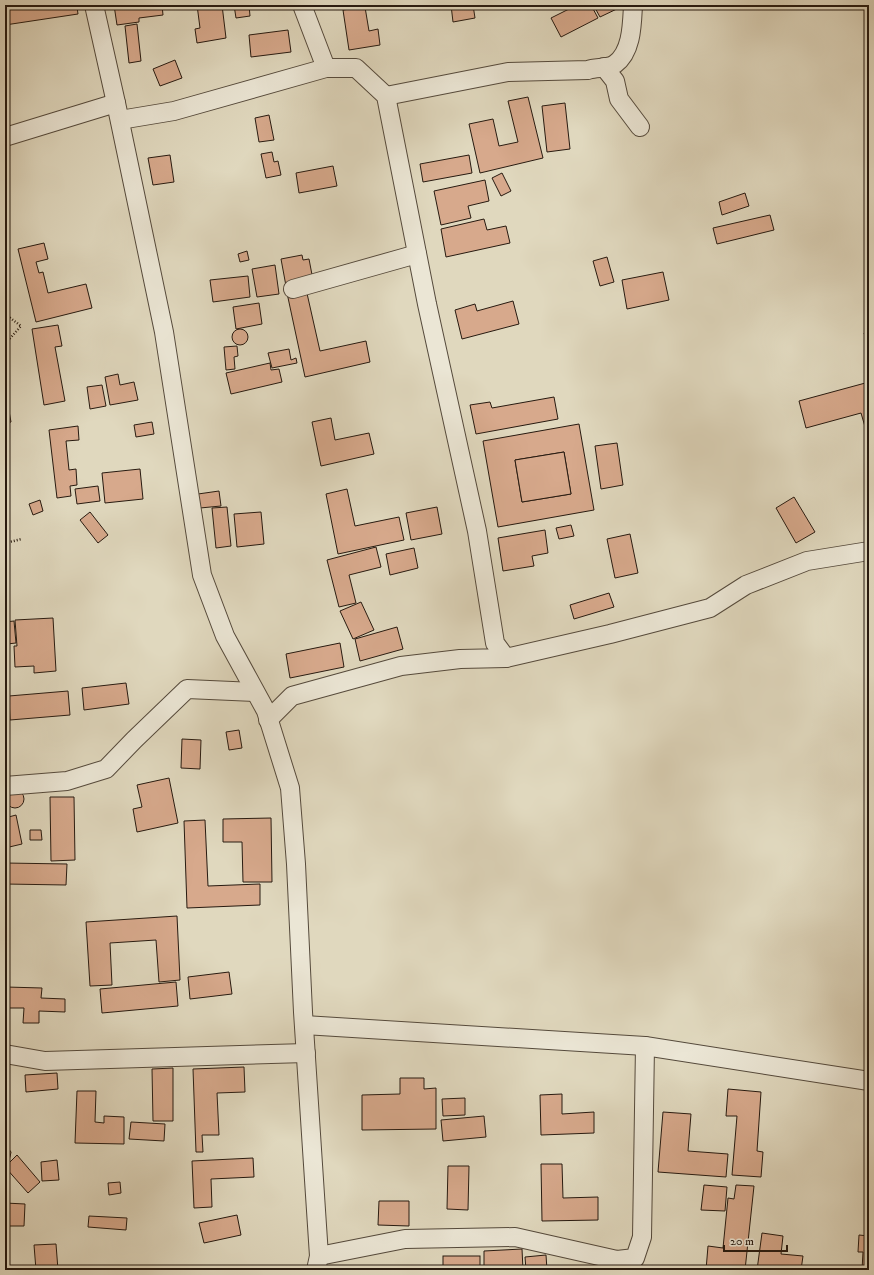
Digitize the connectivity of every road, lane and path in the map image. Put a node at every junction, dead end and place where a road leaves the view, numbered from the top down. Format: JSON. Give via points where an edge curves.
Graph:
{"nodes":[{"id":1,"x":94,"y":5,"type":"edge"},
{"id":2,"x":302,"y":5,"type":"edge"},
{"id":3,"x":633,"y":5,"type":"edge"},
{"id":4,"x":604,"y":67,"type":"junction"},
{"id":5,"x":326,"y":68,"type":"junction"},
{"id":6,"x":386,"y":96,"type":"junction"},
{"id":7,"x":118,"y":112,"type":"junction"},
{"id":8,"x":640,"y":127,"type":"dead end"},
{"id":9,"x":5,"y":137,"type":"edge"},
{"id":10,"x":417,"y":254,"type":"junction"},
{"id":11,"x":293,"y":289,"type":"dead end"},
{"id":12,"x":5,"y":314,"type":"edge"},
{"id":13,"x":5,"y":344,"type":"edge"},
{"id":14,"x":22,"y":539,"type":"dead end"},
{"id":15,"x":5,"y":543,"type":"edge"},
{"id":16,"x":869,"y":551,"type":"edge"},
{"id":17,"x":506,"y":658,"type":"junction"},
{"id":18,"x":256,"y":692,"type":"junction"},
{"id":19,"x":268,"y":720,"type":"junction"},
{"id":20,"x":5,"y":786,"type":"edge"},
{"id":21,"x":304,"y":1025,"type":"junction"},
{"id":22,"x":645,"y":1046,"type":"junction"},
{"id":23,"x":306,"y":1053,"type":"junction"},
{"id":24,"x":5,"y":1054,"type":"edge"},
{"id":25,"x":869,"y":1081,"type":"edge"},
{"id":26,"x":317,"y":1263,"type":"edge"}],
"edges":[{"from":1,"to":7,"type":"street"},
{"from":2,"to":5,"type":"street"},
{"from":3,"to":4,"type":"street","via":[[625,53],[614,65]]},
{"from":4,"to":6,"type":"street","via":[[588,70],[508,72]]},
{"from":4,"to":8,"type":"street","via":[[615,81],[619,99]]},
{"from":5,"to":6,"type":"street","via":[[356,68]]},
{"from":5,"to":7,"type":"street","via":[[174,111]]},
{"from":6,"to":10,"type":"street"},
{"from":7,"to":9,"type":"street"},
{"from":7,"to":18,"type":"street","via":[[164,332],[202,575],[225,636]]},
{"from":10,"to":11,"type":"street"},
{"from":10,"to":17,"type":"street","via":[[477,532],[495,643]]},
{"from":12,"to":13,"type":"path","via":[[21,326]]},
{"from":14,"to":15,"type":"path"},
{"from":16,"to":17,"type":"street","via":[[807,561],[746,585],[710,608]]},
{"from":17,"to":19,"type":"street","via":[[460,659],[401,666],[292,696]]},
{"from":18,"to":19,"type":"street"},
{"from":18,"to":20,"type":"street","via":[[187,689],[106,769],[67,780]]},
{"from":19,"to":21,"type":"street","via":[[290,788]]},
{"from":21,"to":22,"type":"street"},
{"from":21,"to":23,"type":"street"},
{"from":22,"to":25,"type":"street"},
{"from":22,"to":26,"type":"street","via":[[642,1237],[635,1258],[617,1260],[515,1237],[405,1240]]},
{"from":23,"to":24,"type":"street","via":[[45,1061]]},
{"from":23,"to":26,"type":"street"}]}
